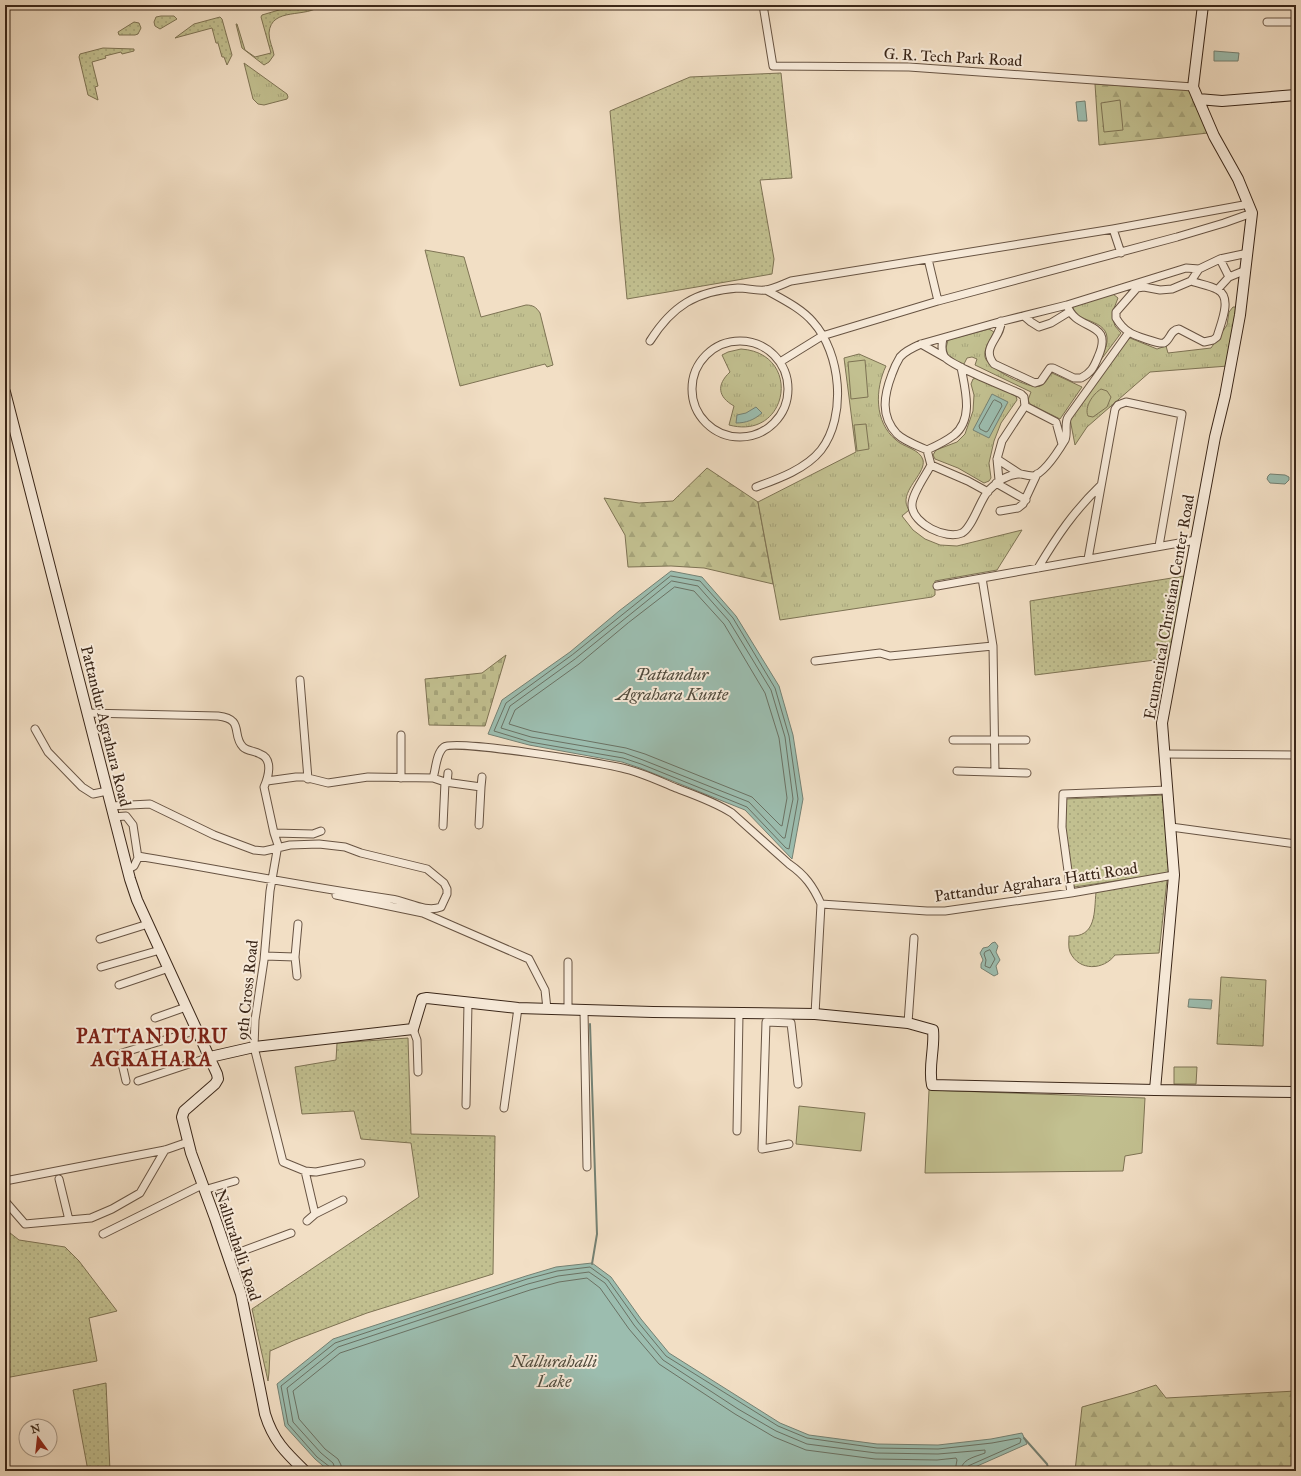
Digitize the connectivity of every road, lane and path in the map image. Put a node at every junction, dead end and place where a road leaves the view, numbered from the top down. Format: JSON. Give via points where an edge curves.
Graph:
{"nodes":[{"id":1,"x":763,"y":5,"type":"edge"},
{"id":2,"x":1203,"y":5,"type":"edge"},
{"id":3,"x":1267,"y":22,"type":"dead end"},
{"id":4,"x":1296,"y":22,"type":"edge"},
{"id":5,"x":1194,"y":87,"type":"junction"},
{"id":6,"x":1296,"y":95,"type":"edge"},
{"id":7,"x":1198,"y":99,"type":"junction"},
{"id":8,"x":1251,"y":208,"type":"junction"},
{"id":9,"x":1113,"y":229,"type":"junction"},
{"id":10,"x":1121,"y":253,"type":"junction"},
{"id":11,"x":1248,"y":253,"type":"junction"},
{"id":12,"x":928,"y":259,"type":"junction"},
{"id":13,"x":1220,"y":259,"type":"junction"},
{"id":14,"x":1199,"y":268,"type":"junction"},
{"id":15,"x":1246,"y":270,"type":"junction"},
{"id":16,"x":1229,"y":277,"type":"junction"},
{"id":17,"x":1191,"y":281,"type":"junction"},
{"id":18,"x":1218,"y":289,"type":"junction"},
{"id":19,"x":766,"y":290,"type":"junction"},
{"id":20,"x":938,"y":301,"type":"junction"},
{"id":21,"x":1067,"y":305,"type":"junction"},
{"id":22,"x":1070,"y":312,"type":"junction"},
{"id":23,"x":1024,"y":316,"type":"junction"},
{"id":24,"x":1001,"y":322,"type":"junction"},
{"id":25,"x":1129,"y":332,"type":"junction"},
{"id":26,"x":822,"y":336,"type":"junction"},
{"id":27,"x":943,"y":338,"type":"junction"},
{"id":28,"x":650,"y":341,"type":"dead end"},
{"id":29,"x":921,"y":344,"type":"junction"},
{"id":30,"x":944,"y":357,"type":"junction"},
{"id":31,"x":780,"y":362,"type":"junction"},
{"id":32,"x":961,"y":368,"type":"junction"},
{"id":33,"x":1081,"y":378,"type":"junction"},
{"id":34,"x":1091,"y":385,"type":"junction"},
{"id":35,"x":5,"y":392,"type":"edge"},
{"id":36,"x":1025,"y":406,"type":"junction"},
{"id":37,"x":1062,"y":444,"type":"junction"},
{"id":38,"x":927,"y":450,"type":"junction"},
{"id":39,"x":998,"y":459,"type":"junction"},
{"id":40,"x":931,"y":465,"type":"junction"},
{"id":41,"x":1020,"y":474,"type":"junction"},
{"id":42,"x":1037,"y":474,"type":"junction"},
{"id":43,"x":998,"y":482,"type":"junction"},
{"id":44,"x":1101,"y":485,"type":"junction"},
{"id":45,"x":756,"y":487,"type":"dead end"},
{"id":46,"x":988,"y":492,"type":"junction"},
{"id":47,"x":1026,"y":500,"type":"junction"},
{"id":48,"x":1000,"y":511,"type":"dead end"},
{"id":49,"x":1196,"y":540,"type":"junction"},
{"id":50,"x":1160,"y":546,"type":"junction"},
{"id":51,"x":1088,"y":559,"type":"junction"},
{"id":52,"x":1038,"y":568,"type":"junction"},
{"id":53,"x":982,"y":578,"type":"junction"},
{"id":54,"x":937,"y":586,"type":"dead end"},
{"id":55,"x":993,"y":646,"type":"junction"},
{"id":56,"x":815,"y":661,"type":"dead end"},
{"id":57,"x":300,"y":680,"type":"dead end"},
{"id":58,"x":87,"y":713,"type":"junction"},
{"id":59,"x":35,"y":729,"type":"dead end"},
{"id":60,"x":401,"y":735,"type":"dead end"},
{"id":61,"x":953,"y":740,"type":"dead end"},
{"id":62,"x":995,"y":740,"type":"junction"},
{"id":63,"x":1026,"y":740,"type":"dead end"},
{"id":64,"x":1164,"y":754,"type":"junction"},
{"id":65,"x":1296,"y":756,"type":"edge"},
{"id":66,"x":957,"y":771,"type":"dead end"},
{"id":67,"x":995,"y":772,"type":"junction"},
{"id":68,"x":448,"y":773,"type":"dead end"},
{"id":69,"x":1027,"y":773,"type":"dead end"},
{"id":70,"x":482,"y":777,"type":"dead end"},
{"id":71,"x":308,"y":778,"type":"junction"},
{"id":72,"x":401,"y":778,"type":"junction"},
{"id":73,"x":433,"y":778,"type":"junction"},
{"id":74,"x":267,"y":781,"type":"junction"},
{"id":75,"x":446,"y":783,"type":"junction"},
{"id":76,"x":481,"y":787,"type":"junction"},
{"id":77,"x":1168,"y":790,"type":"junction"},
{"id":78,"x":107,"y":791,"type":"junction"},
{"id":79,"x":111,"y":806,"type":"junction"},
{"id":80,"x":113,"y":817,"type":"junction"},
{"id":81,"x":479,"y":825,"type":"dead end"},
{"id":82,"x":444,"y":826,"type":"dead end"},
{"id":83,"x":1171,"y":827,"type":"junction"},
{"id":84,"x":321,"y":832,"type":"dead end"},
{"id":85,"x":274,"y":834,"type":"junction"},
{"id":86,"x":1296,"y":844,"type":"edge"},
{"id":87,"x":277,"y":849,"type":"junction"},
{"id":88,"x":138,"y":856,"type":"junction"},
{"id":89,"x":127,"y":870,"type":"junction"},
{"id":90,"x":1174,"y":875,"type":"junction"},
{"id":91,"x":272,"y":879,"type":"junction"},
{"id":92,"x":1071,"y":892,"type":"junction"},
{"id":93,"x":336,"y":895,"type":"dead end"},
{"id":94,"x":821,"y":904,"type":"junction"},
{"id":95,"x":148,"y":924,"type":"junction"},
{"id":96,"x":298,"y":924,"type":"dead end"},
{"id":97,"x":914,"y":938,"type":"dead end"},
{"id":98,"x":100,"y":939,"type":"dead end"},
{"id":99,"x":160,"y":950,"type":"junction"},
{"id":100,"x":265,"y":956,"type":"junction"},
{"id":101,"x":295,"y":957,"type":"junction"},
{"id":102,"x":568,"y":962,"type":"dead end"},
{"id":103,"x":101,"y":967,"type":"dead end"},
{"id":104,"x":169,"y":968,"type":"junction"},
{"id":105,"x":297,"y":976,"type":"dead end"},
{"id":106,"x":119,"y":985,"type":"dead end"},
{"id":107,"x":468,"y":1003,"type":"junction"},
{"id":108,"x":186,"y":1007,"type":"junction"},
{"id":109,"x":518,"y":1008,"type":"junction"},
{"id":110,"x":547,"y":1009,"type":"junction"},
{"id":111,"x":568,"y":1010,"type":"junction"},
{"id":112,"x":584,"y":1011,"type":"junction"},
{"id":113,"x":739,"y":1014,"type":"junction"},
{"id":114,"x":815,"y":1014,"type":"junction"},
{"id":115,"x":155,"y":1018,"type":"dead end"},
{"id":116,"x":779,"y":1018,"type":"junction"},
{"id":117,"x":908,"y":1023,"type":"junction"},
{"id":118,"x":413,"y":1029,"type":"junction"},
{"id":119,"x":197,"y":1030,"type":"junction"},
{"id":120,"x":254,"y":1047,"type":"junction"},
{"id":121,"x":210,"y":1057,"type":"junction"},
{"id":122,"x":418,"y":1072,"type":"dead end"},
{"id":123,"x":126,"y":1081,"type":"dead end"},
{"id":124,"x":138,"y":1081,"type":"dead end"},
{"id":125,"x":798,"y":1084,"type":"dead end"},
{"id":126,"x":1155,"y":1090,"type":"junction"},
{"id":127,"x":1296,"y":1092,"type":"edge"},
{"id":128,"x":466,"y":1106,"type":"dead end"},
{"id":129,"x":504,"y":1108,"type":"dead end"},
{"id":130,"x":738,"y":1131,"type":"dead end"},
{"id":131,"x":188,"y":1142,"type":"junction"},
{"id":132,"x":789,"y":1144,"type":"dead end"},
{"id":133,"x":165,"y":1150,"type":"junction"},
{"id":134,"x":361,"y":1162,"type":"dead end"},
{"id":135,"x":588,"y":1167,"type":"dead end"},
{"id":136,"x":305,"y":1171,"type":"junction"},
{"id":137,"x":59,"y":1179,"type":"dead end"},
{"id":138,"x":5,"y":1181,"type":"edge"},
{"id":139,"x":235,"y":1181,"type":"dead end"},
{"id":140,"x":203,"y":1188,"type":"junction"},
{"id":141,"x":343,"y":1200,"type":"dead end"},
{"id":142,"x":5,"y":1201,"type":"edge"},
{"id":143,"x":315,"y":1214,"type":"junction"},
{"id":144,"x":69,"y":1220,"type":"junction"},
{"id":145,"x":307,"y":1221,"type":"dead end"},
{"id":146,"x":291,"y":1233,"type":"dead end"},
{"id":147,"x":104,"y":1234,"type":"dead end"},
{"id":148,"x":229,"y":1256,"type":"junction"},
{"id":149,"x":305,"y":1471,"type":"edge"}],
"edges":[{"from":1,"to":5,"type":"street","name":"G. R. Tech Park Road","via":[[773,66],[909,67]]},
{"from":2,"to":5,"type":"street"},
{"from":3,"to":4,"type":"street"},
{"from":5,"to":7,"type":"street"},
{"from":6,"to":7,"type":"street","via":[[1222,101]]},
{"from":7,"to":8,"type":"street"},
{"from":8,"to":9,"type":"street"},
{"from":8,"to":10,"type":"street","via":[[1191,233]]},
{"from":8,"to":11,"type":"street","name":"Ecumenical Christian Center Road"},
{"from":9,"to":10,"type":"street"},
{"from":9,"to":12,"type":"street"},
{"from":10,"to":20,"type":"street"},
{"from":11,"to":13,"type":"street"},
{"from":11,"to":15,"type":"street","name":"Ecumenical Christian Center Road"},
{"from":12,"to":19,"type":"street","via":[[791,281]]},
{"from":12,"to":20,"type":"street"},
{"from":13,"to":14,"type":"street"},
{"from":13,"to":16,"type":"street"},
{"from":14,"to":17,"type":"street"},
{"from":14,"to":21,"type":"street","via":[[1186,268]]},
{"from":15,"to":16,"type":"street"},
{"from":15,"to":49,"type":"street","name":"Ecumenical Christian Center Road","via":[[1240,315]]},
{"from":16,"to":18,"type":"street"},
{"from":17,"to":18,"type":"street"},
{"from":17,"to":25,"type":"street","via":[[1167,289],[1140,287],[1134,290],[1116,312],[1119,322]]},
{"from":18,"to":25,"type":"street","via":[[1222,292],[1226,307],[1217,337],[1213,340],[1204,342],[1176,329],[1166,342],[1160,344]]},
{"from":19,"to":26,"type":"street","via":[[802,312],[814,322]]},
{"from":19,"to":28,"type":"street","via":[[739,288],[699,296],[681,306],[666,319]]},
{"from":20,"to":26,"type":"street"},
{"from":21,"to":22,"type":"street"},
{"from":21,"to":23,"type":"street"},
{"from":22,"to":23,"type":"street","via":[[1051,323],[1039,326]]},
{"from":22,"to":33,"type":"street","via":[[1099,331],[1103,340],[1092,370]]},
{"from":23,"to":24,"type":"street"},
{"from":24,"to":27,"type":"street"},
{"from":24,"to":33,"type":"street","via":[[990,346],[989,353],[994,364],[1035,383],[1041,382],[1050,368],[1074,378]]},
{"from":25,"to":34,"type":"street"},
{"from":26,"to":31,"type":"street"},
{"from":26,"to":45,"type":"street","via":[[830,349],[837,382],[838,400],[831,431],[821,450],[805,465]]},
{"from":27,"to":29,"type":"street"},
{"from":27,"to":30,"type":"street"},
{"from":29,"to":30,"type":"street"},
{"from":29,"to":38,"type":"street","via":[[901,357],[884,399],[890,425],[898,435]]},
{"from":30,"to":32,"type":"street"},
{"from":31,"to":31,"type":"street","via":[[787,375],[786,405],[779,418],[768,428],[755,435],[740,438],[726,436],[712,429],[701,419],[694,406],[691,390],[693,375],[700,361],[711,350],[725,343],[740,340],[756,343],[770,350]]},
{"from":32,"to":36,"type":"street","via":[[1021,394],[1026,400]]},
{"from":32,"to":38,"type":"street","via":[[967,399],[965,420],[955,434]]},
{"from":33,"to":34,"type":"street"},
{"from":34,"to":37,"type":"street","via":[[1068,417],[1066,438]]},
{"from":35,"to":58,"type":"street","name":"Pattandur Agrahara Road"},
{"from":36,"to":37,"type":"street","via":[[1056,422]]},
{"from":36,"to":39,"type":"street","via":[[1002,441]]},
{"from":37,"to":42,"type":"street","via":[[1053,459]]},
{"from":38,"to":40,"type":"street"},
{"from":39,"to":41,"type":"street"},
{"from":39,"to":43,"type":"street"},
{"from":40,"to":46,"type":"street"},
{"from":40,"to":46,"type":"street","via":[[911,505],[917,517],[938,532],[953,535],[963,532]]},
{"from":41,"to":42,"type":"street"},
{"from":41,"to":43,"type":"street"},
{"from":42,"to":47,"type":"street"},
{"from":43,"to":46,"type":"street"},
{"from":43,"to":47,"type":"street"},
{"from":44,"to":50,"type":"street","via":[[1115,409],[1118,405],[1126,402],[1182,414]]},
{"from":44,"to":51,"type":"street"},
{"from":44,"to":52,"type":"street","via":[[1061,529]]},
{"from":47,"to":48,"type":"street","via":[[1018,508]]},
{"from":49,"to":50,"type":"street"},
{"from":49,"to":64,"type":"street","name":"Ecumenical Christian Center Road","via":[[1162,723]]},
{"from":50,"to":51,"type":"street"},
{"from":51,"to":52,"type":"street"},
{"from":52,"to":53,"type":"street"},
{"from":53,"to":54,"type":"street"},
{"from":53,"to":55,"type":"street"},
{"from":55,"to":56,"type":"street","via":[[890,656],[880,652]]},
{"from":55,"to":62,"type":"street"},
{"from":57,"to":71,"type":"street"},
{"from":58,"to":74,"type":"street","via":[[228,718],[234,724],[240,744],[267,759]]},
{"from":58,"to":78,"type":"street","name":"Pattandur Agrahara Road"},
{"from":59,"to":78,"type":"street","via":[[48,752],[82,787],[93,794]]},
{"from":60,"to":72,"type":"street"},
{"from":61,"to":62,"type":"street"},
{"from":62,"to":63,"type":"street"},
{"from":62,"to":67,"type":"street"},
{"from":64,"to":65,"type":"street"},
{"from":64,"to":77,"type":"street","name":"Ecumenical Christian Center Road"},
{"from":66,"to":67,"type":"street"},
{"from":67,"to":69,"type":"street"},
{"from":68,"to":75,"type":"street"},
{"from":70,"to":76,"type":"street"},
{"from":71,"to":72,"type":"street","via":[[334,784],[360,778]]},
{"from":71,"to":74,"type":"street"},
{"from":72,"to":73,"type":"street"},
{"from":73,"to":75,"type":"street"},
{"from":73,"to":94,"type":"street","via":[[440,752],[447,746],[456,745],[505,749],[622,768],[645,775],[732,813],[805,877]]},
{"from":74,"to":85,"type":"street","name":"9th Cross Road","via":[[264,791]]},
{"from":75,"to":76,"type":"street"},
{"from":75,"to":82,"type":"street"},
{"from":76,"to":81,"type":"street"},
{"from":77,"to":83,"type":"street","name":"Ecumenical Christian Center Road"},
{"from":77,"to":92,"type":"street","via":[[1063,794],[1062,827]]},
{"from":78,"to":79,"type":"street","name":"Pattandur Agrahara Road"},
{"from":79,"to":80,"type":"street","name":"Pattandur Agrahara Road"},
{"from":79,"to":87,"type":"street","via":[[150,804],[214,835],[254,850]]},
{"from":80,"to":88,"type":"street","via":[[126,816],[133,825]]},
{"from":80,"to":89,"type":"street","name":"Pattandur Agrahara Road"},
{"from":83,"to":86,"type":"street"},
{"from":83,"to":90,"type":"street","name":"Ecumenical Christian Center Road"},
{"from":84,"to":85,"type":"street"},
{"from":85,"to":87,"type":"street","name":"9th Cross Road"},
{"from":87,"to":91,"type":"street","name":"9th Cross Road"},
{"from":87,"to":91,"type":"street","via":[[290,845],[319,844],[345,847],[427,869],[444,883],[447,894],[441,907],[430,909],[399,900]]},
{"from":88,"to":89,"type":"street","via":[[134,866]]},
{"from":88,"to":91,"type":"street"},
{"from":89,"to":95,"type":"street","name":"Pattandur Agrahara Road"},
{"from":90,"to":92,"type":"street","name":"Pattandur Agrahara Hatti Road"},
{"from":90,"to":126,"type":"street","name":"Ecumenical Christian Center Road"},
{"from":91,"to":100,"type":"street","name":"9th Cross Road"},
{"from":92,"to":94,"type":"street","name":"Pattandur Agrahara Hatti Road","via":[[945,911]]},
{"from":93,"to":110,"type":"street","via":[[424,913],[529,959],[545,990]]},
{"from":94,"to":114,"type":"street"},
{"from":95,"to":98,"type":"street"},
{"from":95,"to":99,"type":"street","name":"Pattandur Agrahara Road"},
{"from":96,"to":101,"type":"street"},
{"from":97,"to":117,"type":"street"},
{"from":99,"to":103,"type":"street"},
{"from":99,"to":104,"type":"street","name":"Pattandur Agrahara Road"},
{"from":100,"to":101,"type":"street"},
{"from":100,"to":120,"type":"street","name":"9th Cross Road","via":[[255,1020]]},
{"from":101,"to":105,"type":"street"},
{"from":102,"to":111,"type":"street"},
{"from":104,"to":106,"type":"street"},
{"from":104,"to":108,"type":"street","name":"Pattandur Agrahara Road"},
{"from":107,"to":109,"type":"street"},
{"from":107,"to":118,"type":"street","via":[[422,999]]},
{"from":107,"to":128,"type":"street"},
{"from":108,"to":115,"type":"street"},
{"from":108,"to":119,"type":"street","name":"Pattandur Agrahara Road"},
{"from":109,"to":110,"type":"street"},
{"from":109,"to":129,"type":"street"},
{"from":110,"to":111,"type":"street"},
{"from":111,"to":112,"type":"street"},
{"from":112,"to":113,"type":"street"},
{"from":112,"to":135,"type":"street"},
{"from":113,"to":116,"type":"street"},
{"from":113,"to":130,"type":"street"},
{"from":114,"to":116,"type":"street"},
{"from":114,"to":117,"type":"street"},
{"from":116,"to":125,"type":"street","via":[[792,1023]]},
{"from":116,"to":132,"type":"street","via":[[766,1022],[762,1149]]},
{"from":117,"to":126,"type":"street","via":[[933,1030],[930,1078],[932,1085]]},
{"from":118,"to":120,"type":"street"},
{"from":118,"to":122,"type":"street","via":[[417,1040]]},
{"from":119,"to":121,"type":"street","name":"Pattandur Agrahara Road"},
{"from":119,"to":123,"type":"street","via":[[122,1053],[120,1055]]},
{"from":120,"to":121,"type":"street"},
{"from":120,"to":136,"type":"street","name":"9th Cross Road","via":[[283,1162]]},
{"from":121,"to":124,"type":"street"},
{"from":121,"to":131,"type":"street","name":"Nallurahalli Road","via":[[218,1079],[184,1111],[182,1117]]},
{"from":126,"to":127,"type":"street"},
{"from":131,"to":133,"type":"street"},
{"from":131,"to":140,"type":"street","name":"Nallurahalli Road"},
{"from":133,"to":138,"type":"street"},
{"from":133,"to":144,"type":"street","via":[[140,1193],[91,1218]]},
{"from":134,"to":136,"type":"street","name":"9th Cross Road","via":[[316,1172]]},
{"from":136,"to":143,"type":"street"},
{"from":137,"to":144,"type":"street"},
{"from":139,"to":140,"type":"street"},
{"from":140,"to":147,"type":"street"},
{"from":140,"to":148,"type":"street","name":"Nallurahalli Road"},
{"from":141,"to":143,"type":"street"},
{"from":142,"to":144,"type":"street","via":[[25,1224]]},
{"from":143,"to":145,"type":"street"},
{"from":146,"to":148,"type":"street"},
{"from":148,"to":149,"type":"street","name":"Nallurahalli Road","via":[[241,1294],[270,1430],[287,1453]]}]}
